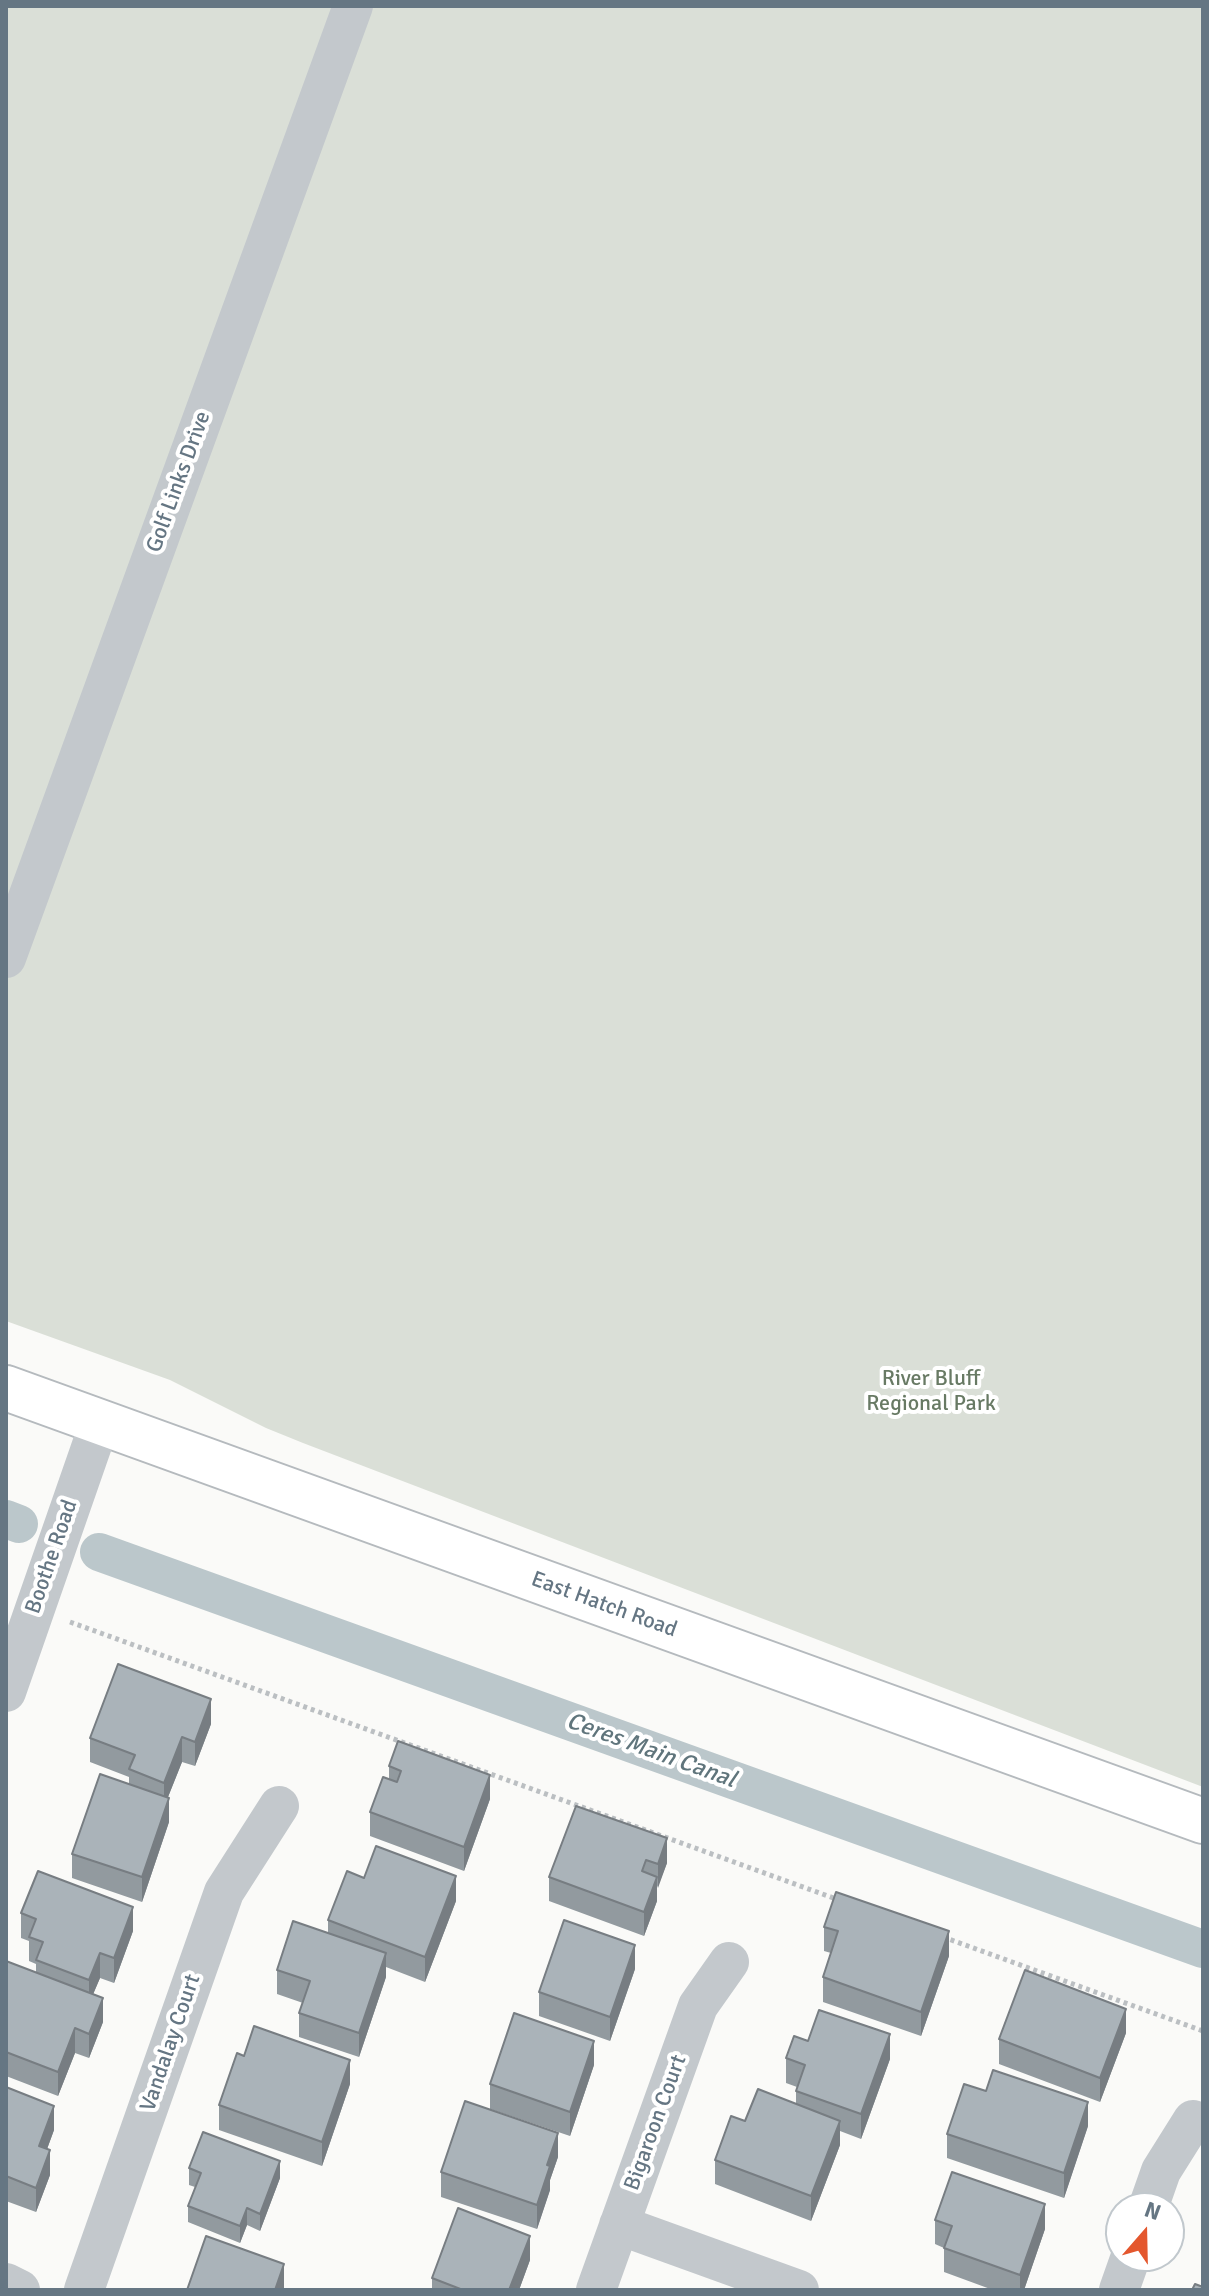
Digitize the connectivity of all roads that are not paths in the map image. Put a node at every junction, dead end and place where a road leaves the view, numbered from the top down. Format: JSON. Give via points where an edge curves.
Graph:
{"nodes":[{"id":1,"x":353,"y":6,"type":"edge"},
{"id":2,"x":6,"y":958,"type":"edge"},
{"id":3,"x":6,"y":1388,"type":"edge"},
{"id":4,"x":100,"y":1422,"type":"junction"},
{"id":5,"x":6,"y":1692,"type":"edge"},
{"id":6,"x":279,"y":1806,"type":"dead end"},
{"id":7,"x":1203,"y":1821,"type":"edge"},
{"id":8,"x":729,"y":1962,"type":"dead end"},
{"id":9,"x":1193,"y":2120,"type":"dead end"},
{"id":10,"x":1154,"y":2192,"type":"edge"},
{"id":11,"x":619,"y":2225,"type":"junction"},
{"id":12,"x":6,"y":2283,"type":"edge"},
{"id":13,"x":20,"y":2290,"type":"edge"},
{"id":14,"x":84,"y":2290,"type":"edge"},
{"id":15,"x":596,"y":2290,"type":"edge"},
{"id":16,"x":799,"y":2290,"type":"edge"}],
"edges":[{"from":1,"to":2,"type":"street","name":"Golf Links Drive"},
{"from":3,"to":4,"type":"main road","name":"East Hatch Road"},
{"from":4,"to":5,"type":"street","name":"Boothe Road"},
{"from":4,"to":7,"type":"main road","name":"East Hatch Road"},
{"from":6,"to":14,"type":"street","name":"Vandalay Court","via":[[224,1892]]},
{"from":8,"to":11,"type":"street","name":"Bigaroon Court","via":[[698,2006]]},
{"from":9,"to":10,"type":"street"},
{"from":11,"to":15,"type":"street","name":"Bigaroon Court"},
{"from":11,"to":16,"type":"street"},
{"from":12,"to":13,"type":"street"}]}
